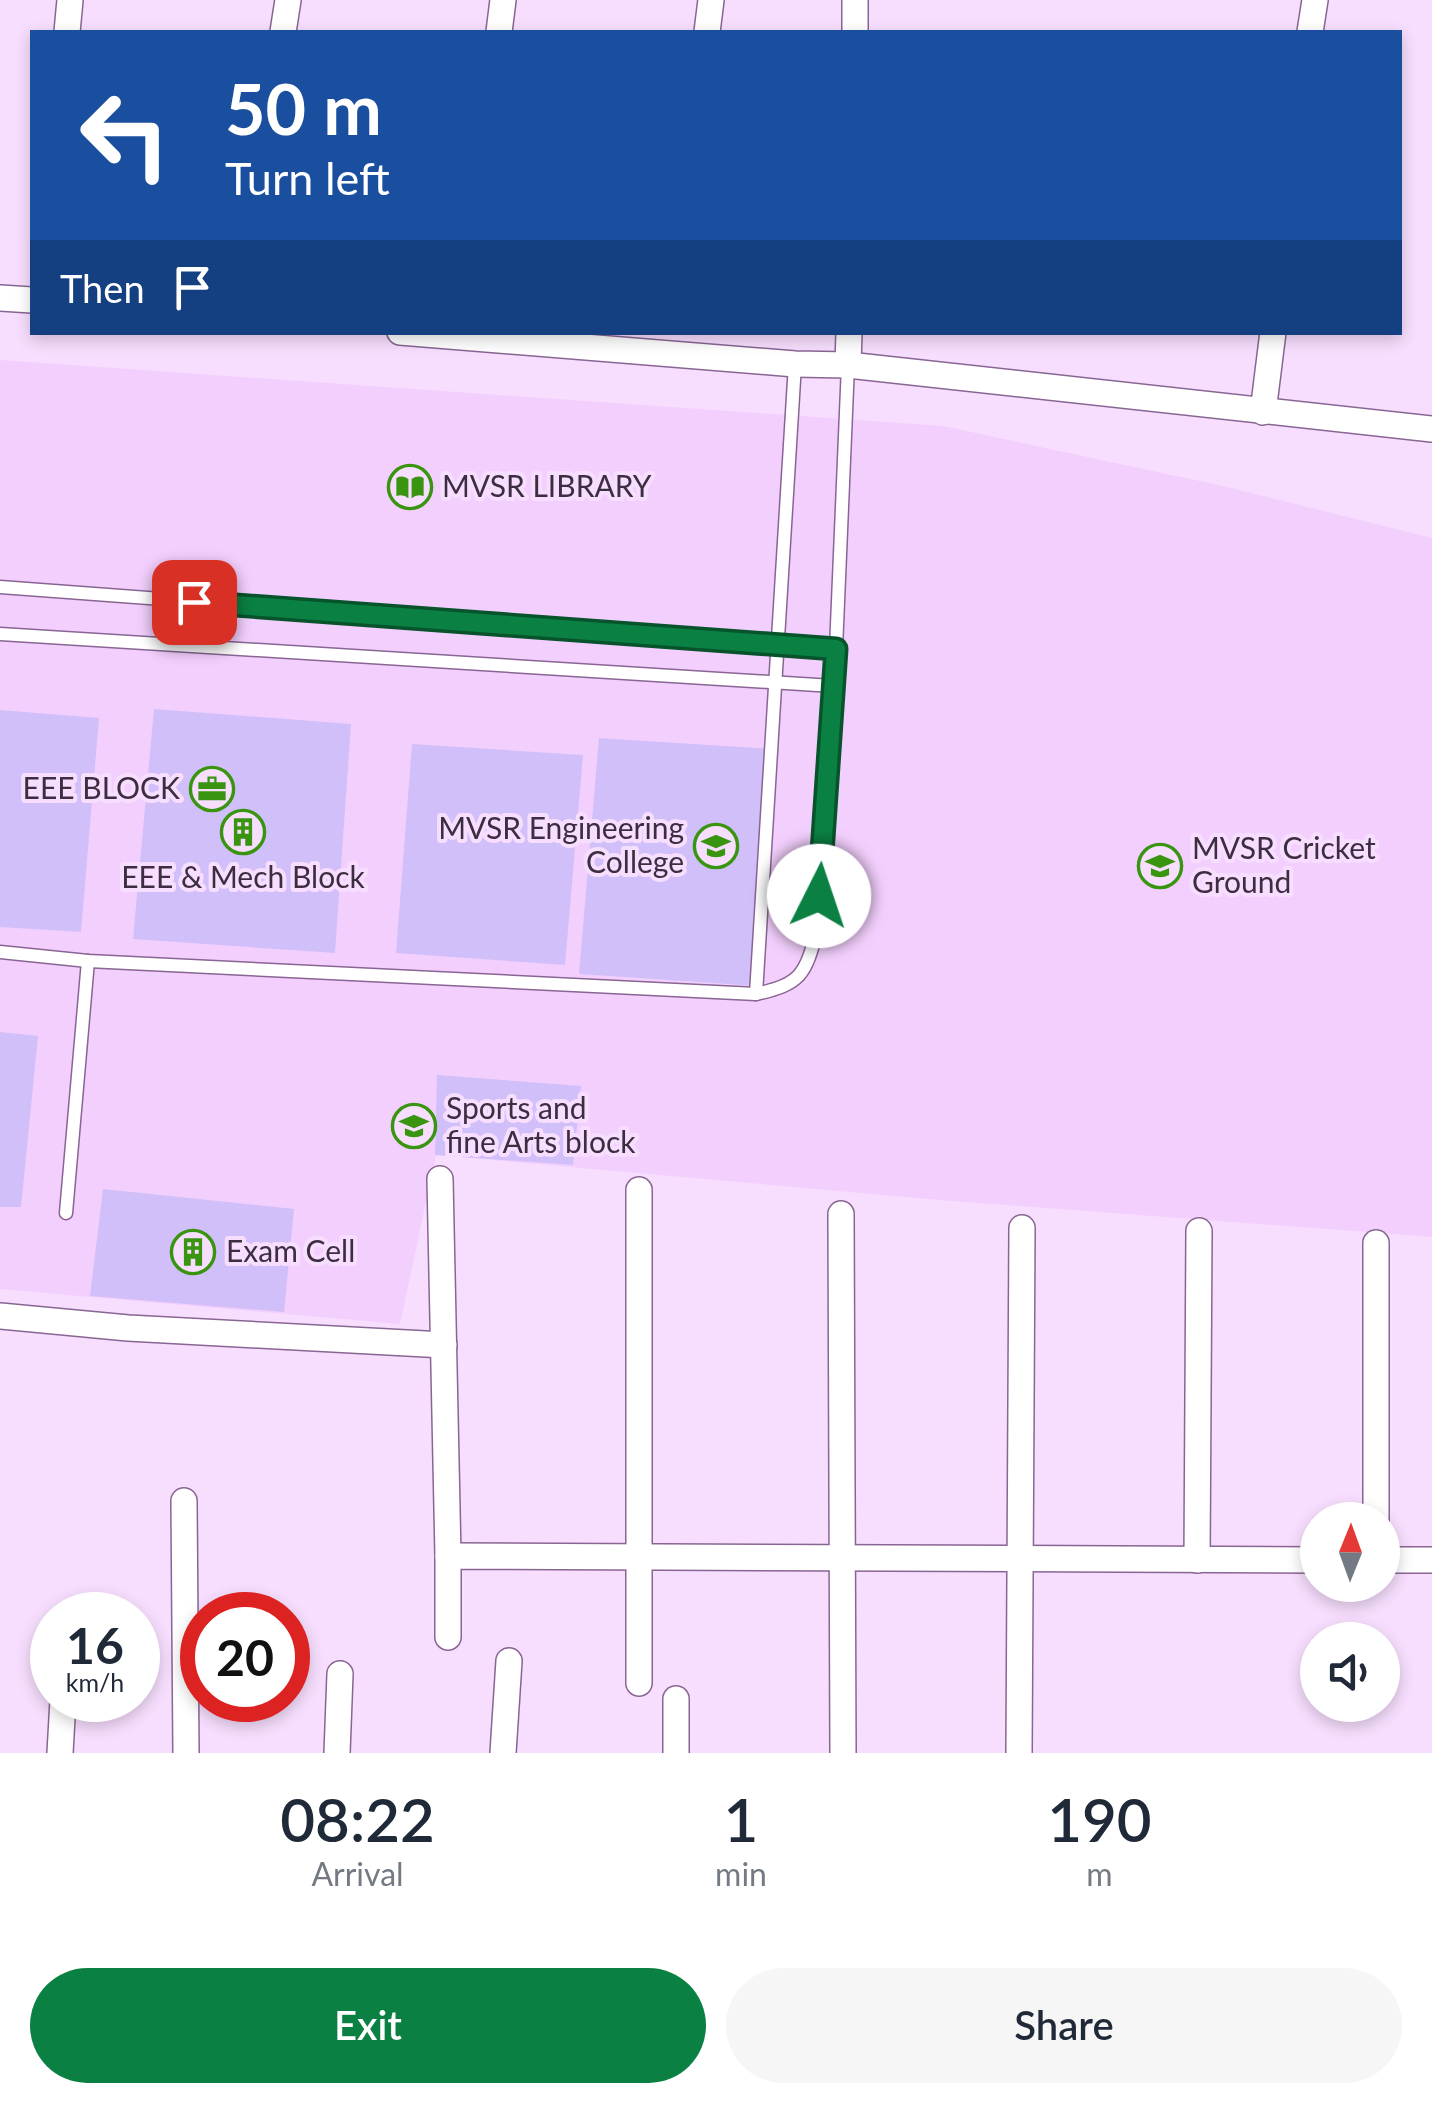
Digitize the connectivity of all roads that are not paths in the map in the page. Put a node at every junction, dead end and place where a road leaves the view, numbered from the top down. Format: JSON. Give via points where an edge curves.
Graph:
{"nodes":[{"id":1,"x":70,"y":0,"type":"edge"},
{"id":2,"x":288,"y":0,"type":"edge"},
{"id":3,"x":503,"y":0,"type":"edge"},
{"id":4,"x":711,"y":0,"type":"edge"},
{"id":5,"x":856,"y":0,"type":"edge"},
{"id":6,"x":1314,"y":0,"type":"edge"},
{"id":7,"x":67,"y":30,"type":"edge"},
{"id":8,"x":283,"y":30,"type":"edge"},
{"id":9,"x":499,"y":30,"type":"edge"},
{"id":10,"x":707,"y":30,"type":"edge"},
{"id":11,"x":855,"y":30,"type":"edge"},
{"id":12,"x":1310,"y":30,"type":"edge"},
{"id":13,"x":0,"y":298,"type":"edge"},
{"id":14,"x":30,"y":300,"type":"edge"},
{"id":15,"x":462,"y":335,"type":"edge"},
{"id":16,"x":849,"y":335,"type":"edge"},
{"id":17,"x":1273,"y":335,"type":"edge"},
{"id":18,"x":672,"y":344,"type":"edge"},
{"id":19,"x":795,"y":364,"type":"junction"},
{"id":20,"x":848,"y":364,"type":"junction"},
{"id":21,"x":1263,"y":412,"type":"junction"},
{"id":22,"x":1432,"y":429,"type":"edge"},
{"id":23,"x":0,"y":587,"type":"edge"},
{"id":24,"x":0,"y":634,"type":"edge"},
{"id":25,"x":775,"y":647,"type":"junction"},
{"id":26,"x":836,"y":649,"type":"junction"},
{"id":27,"x":773,"y":684,"type":"junction"},
{"id":28,"x":833,"y":686,"type":"junction"},
{"id":29,"x":0,"y":952,"type":"edge"},
{"id":30,"x":88,"y":960,"type":"junction"},
{"id":31,"x":756,"y":994,"type":"junction"},
{"id":32,"x":440,"y":1179,"type":"dead end"},
{"id":33,"x":639,"y":1190,"type":"dead end"},
{"id":34,"x":66,"y":1213,"type":"dead end"},
{"id":35,"x":841,"y":1214,"type":"dead end"},
{"id":36,"x":1022,"y":1228,"type":"dead end"},
{"id":37,"x":1200,"y":1230,"type":"dead end"},
{"id":38,"x":1376,"y":1243,"type":"dead end"},
{"id":39,"x":0,"y":1316,"type":"edge"},
{"id":40,"x":444,"y":1345,"type":"junction"},
{"id":41,"x":184,"y":1501,"type":"dead end"},
{"id":42,"x":1376,"y":1502,"type":"edge"},
{"id":43,"x":448,"y":1556,"type":"junction"},
{"id":44,"x":642,"y":1557,"type":"junction"},
{"id":45,"x":839,"y":1558,"type":"junction"},
{"id":46,"x":1022,"y":1560,"type":"junction"},
{"id":47,"x":1196,"y":1560,"type":"junction"},
{"id":48,"x":1300,"y":1560,"type":"edge"},
{"id":49,"x":1400,"y":1560,"type":"edge"},
{"id":50,"x":1432,"y":1560,"type":"edge"},
{"id":51,"x":448,"y":1637,"type":"dead end"},
{"id":52,"x":509,"y":1661,"type":"dead end"},
{"id":53,"x":340,"y":1674,"type":"dead end"},
{"id":54,"x":639,"y":1682,"type":"dead end"},
{"id":55,"x":676,"y":1698,"type":"dead end"},
{"id":56,"x":61,"y":1722,"type":"edge"},
{"id":57,"x":60,"y":1753,"type":"edge"},
{"id":58,"x":186,"y":1753,"type":"edge"},
{"id":59,"x":338,"y":1753,"type":"edge"},
{"id":60,"x":503,"y":1753,"type":"edge"},
{"id":61,"x":676,"y":1753,"type":"edge"},
{"id":62,"x":843,"y":1753,"type":"edge"},
{"id":63,"x":1019,"y":1753,"type":"edge"}],
"edges":[{"from":1,"to":7,"type":"street"},
{"from":2,"to":8,"type":"street"},
{"from":3,"to":9,"type":"street"},
{"from":4,"to":10,"type":"street"},
{"from":5,"to":11,"type":"street"},
{"from":6,"to":12,"type":"street"},
{"from":13,"to":14,"type":"street"},
{"from":15,"to":18,"type":"street"},
{"from":16,"to":20,"type":"street"},
{"from":17,"to":21,"type":"street"},
{"from":18,"to":19,"type":"street"},
{"from":19,"to":20,"type":"street"},
{"from":19,"to":25,"type":"lane"},
{"from":20,"to":21,"type":"street"},
{"from":20,"to":26,"type":"lane"},
{"from":21,"to":22,"type":"street"},
{"from":23,"to":25,"type":"lane"},
{"from":24,"to":27,"type":"lane"},
{"from":25,"to":26,"type":"lane"},
{"from":25,"to":27,"type":"lane"},
{"from":26,"to":28,"type":"lane"},
{"from":27,"to":28,"type":"lane"},
{"from":27,"to":31,"type":"lane"},
{"from":28,"to":31,"type":"lane","via":[[817,931],[807,966],[790,986]]},
{"from":29,"to":30,"type":"lane"},
{"from":30,"to":31,"type":"lane"},
{"from":30,"to":34,"type":"lane"},
{"from":32,"to":40,"type":"street"},
{"from":33,"to":44,"type":"street"},
{"from":35,"to":45,"type":"street"},
{"from":36,"to":46,"type":"street"},
{"from":37,"to":47,"type":"street"},
{"from":38,"to":42,"type":"street"},
{"from":39,"to":40,"type":"street"},
{"from":40,"to":43,"type":"street"},
{"from":41,"to":58,"type":"street"},
{"from":43,"to":44,"type":"street"},
{"from":43,"to":51,"type":"street"},
{"from":44,"to":45,"type":"street"},
{"from":44,"to":54,"type":"street"},
{"from":45,"to":46,"type":"street"},
{"from":45,"to":62,"type":"street"},
{"from":46,"to":47,"type":"street"},
{"from":46,"to":63,"type":"street"},
{"from":47,"to":48,"type":"street"},
{"from":49,"to":50,"type":"street"},
{"from":52,"to":60,"type":"street"},
{"from":53,"to":59,"type":"street"},
{"from":55,"to":61,"type":"street"},
{"from":56,"to":57,"type":"street"}]}
